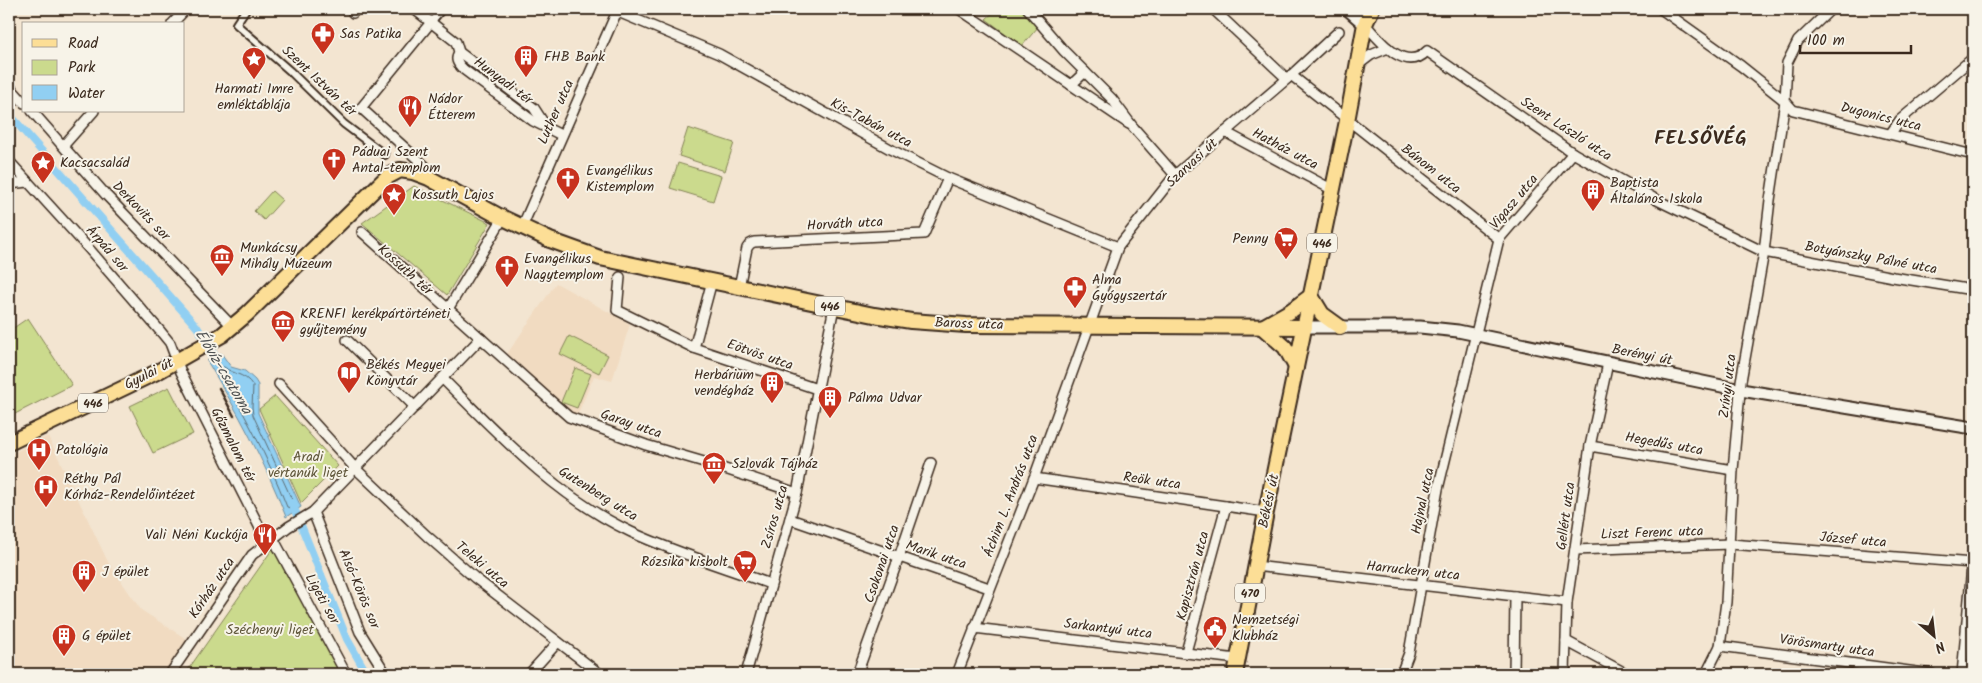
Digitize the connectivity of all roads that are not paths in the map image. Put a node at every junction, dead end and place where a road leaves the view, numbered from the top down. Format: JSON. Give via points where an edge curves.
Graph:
{"nodes":[{"id":1,"x":186,"y":9,"type":"edge"},
{"id":2,"x":246,"y":9,"type":"edge"},
{"id":3,"x":414,"y":9,"type":"edge"},
{"id":4,"x":442,"y":9,"type":"edge"},
{"id":5,"x":959,"y":9,"type":"edge"},
{"id":6,"x":1028,"y":9,"type":"edge"},
{"id":7,"x":1213,"y":9,"type":"edge"},
{"id":8,"x":1348,"y":9,"type":"edge"},
{"id":9,"x":1372,"y":9,"type":"edge"},
{"id":10,"x":1661,"y":9,"type":"edge"},
{"id":11,"x":1831,"y":9,"type":"edge"},
{"id":12,"x":615,"y":10,"type":"edge"},
{"id":13,"x":432,"y":21,"type":"junction"},
{"id":14,"x":174,"y":22,"type":"edge"},
{"id":15,"x":1365,"y":24,"type":"junction"},
{"id":16,"x":1340,"y":31,"type":"dead end"},
{"id":17,"x":1388,"y":48,"type":"junction"},
{"id":18,"x":1973,"y":58,"type":"edge"},
{"id":19,"x":1358,"y":65,"type":"junction"},
{"id":20,"x":1085,"y":72,"type":"junction"},
{"id":21,"x":1289,"y":77,"type":"junction"},
{"id":22,"x":1071,"y":85,"type":"junction"},
{"id":23,"x":9,"y":86,"type":"edge"},
{"id":24,"x":22,"y":101,"type":"edge"},
{"id":25,"x":1785,"y":101,"type":"junction"},
{"id":26,"x":33,"y":112,"type":"edge"},
{"id":27,"x":93,"y":112,"type":"edge"},
{"id":28,"x":1347,"y":121,"type":"junction"},
{"id":29,"x":1133,"y":127,"type":"junction"},
{"id":30,"x":1225,"y":132,"type":"junction"},
{"id":31,"x":1892,"y":133,"type":"junction"},
{"id":32,"x":561,"y":134,"type":"junction"},
{"id":33,"x":64,"y":146,"type":"junction"},
{"id":34,"x":1573,"y":154,"type":"junction"},
{"id":35,"x":385,"y":155,"type":"dead end"},
{"id":36,"x":1973,"y":155,"type":"edge"},
{"id":37,"x":9,"y":161,"type":"edge"},
{"id":38,"x":1175,"y":175,"type":"junction"},
{"id":39,"x":429,"y":178,"type":"junction"},
{"id":40,"x":948,"y":178,"type":"junction"},
{"id":41,"x":28,"y":182,"type":"junction"},
{"id":42,"x":9,"y":184,"type":"edge"},
{"id":43,"x":1333,"y":190,"type":"junction"},
{"id":44,"x":503,"y":218,"type":"junction"},
{"id":45,"x":522,"y":226,"type":"junction"},
{"id":46,"x":362,"y":232,"type":"dead end"},
{"id":47,"x":1499,"y":239,"type":"junction"},
{"id":48,"x":1118,"y":247,"type":"junction"},
{"id":49,"x":1764,"y":252,"type":"junction"},
{"id":50,"x":620,"y":277,"type":"dead end"},
{"id":51,"x":712,"y":281,"type":"junction"},
{"id":52,"x":739,"y":287,"type":"junction"},
{"id":53,"x":1973,"y":290,"type":"edge"},
{"id":54,"x":1312,"y":296,"type":"junction"},
{"id":55,"x":834,"y":307,"type":"junction"},
{"id":56,"x":448,"y":309,"type":"junction"},
{"id":57,"x":1088,"y":327,"type":"junction"},
{"id":58,"x":1262,"y":327,"type":"junction"},
{"id":59,"x":1305,"y":327,"type":"junction"},
{"id":60,"x":1340,"y":328,"type":"junction"},
{"id":61,"x":228,"y":331,"type":"junction"},
{"id":62,"x":1476,"y":334,"type":"junction"},
{"id":63,"x":481,"y":338,"type":"junction"},
{"id":64,"x":347,"y":340,"type":"dead end"},
{"id":65,"x":694,"y":348,"type":"junction"},
{"id":66,"x":176,"y":360,"type":"junction"},
{"id":67,"x":1608,"y":363,"type":"junction"},
{"id":68,"x":1296,"y":368,"type":"junction"},
{"id":69,"x":443,"y":379,"type":"junction"},
{"id":70,"x":279,"y":384,"type":"dead end"},
{"id":71,"x":816,"y":389,"type":"junction"},
{"id":72,"x":1741,"y":390,"type":"junction"},
{"id":73,"x":415,"y":407,"type":"junction"},
{"id":74,"x":1973,"y":428,"type":"edge"},
{"id":75,"x":9,"y":443,"type":"edge"},
{"id":76,"x":1590,"y":446,"type":"junction"},
{"id":77,"x":931,"y":463,"type":"dead end"},
{"id":78,"x":355,"y":468,"type":"junction"},
{"id":79,"x":1733,"y":470,"type":"junction"},
{"id":80,"x":1034,"y":478,"type":"junction"},
{"id":81,"x":797,"y":493,"type":"junction"},
{"id":82,"x":1226,"y":506,"type":"junction"},
{"id":83,"x":1266,"y":512,"type":"junction"},
{"id":84,"x":309,"y":514,"type":"junction"},
{"id":85,"x":790,"y":519,"type":"junction"},
{"id":86,"x":270,"y":540,"type":"junction"},
{"id":87,"x":1730,"y":544,"type":"junction"},
{"id":88,"x":1575,"y":550,"type":"junction"},
{"id":89,"x":1973,"y":556,"type":"edge"},
{"id":90,"x":899,"y":557,"type":"junction"},
{"id":91,"x":1973,"y":563,"type":"edge"},
{"id":92,"x":1255,"y":566,"type":"junction"},
{"id":93,"x":770,"y":584,"type":"junction"},
{"id":94,"x":1420,"y":586,"type":"junction"},
{"id":95,"x":989,"y":588,"type":"junction"},
{"id":96,"x":1515,"y":596,"type":"junction"},
{"id":97,"x":1567,"y":602,"type":"junction"},
{"id":98,"x":974,"y":628,"type":"junction"},
{"id":99,"x":1566,"y":641,"type":"junction"},
{"id":100,"x":558,"y":642,"type":"junction"},
{"id":101,"x":1720,"y":646,"type":"junction"},
{"id":102,"x":1186,"y":652,"type":"junction"},
{"id":103,"x":1237,"y":660,"type":"junction"},
{"id":104,"x":170,"y":674,"type":"edge"},
{"id":105,"x":346,"y":674,"type":"edge"},
{"id":106,"x":386,"y":674,"type":"edge"},
{"id":107,"x":529,"y":674,"type":"edge"},
{"id":108,"x":600,"y":674,"type":"edge"},
{"id":109,"x":746,"y":674,"type":"edge"},
{"id":110,"x":857,"y":674,"type":"edge"},
{"id":111,"x":956,"y":674,"type":"edge"},
{"id":112,"x":1235,"y":674,"type":"edge"},
{"id":113,"x":1400,"y":674,"type":"edge"},
{"id":114,"x":1514,"y":674,"type":"edge"},
{"id":115,"x":1565,"y":674,"type":"edge"},
{"id":116,"x":1627,"y":674,"type":"edge"},
{"id":117,"x":1706,"y":674,"type":"edge"},
{"id":118,"x":1932,"y":674,"type":"edge"},
{"id":119,"x":1962,"y":674,"type":"edge"}],
"edges":[{"from":1,"to":14,"type":"street"},
{"from":2,"to":35,"type":"street","name":"Szent István tér","via":[[236,24],[344,124]]},
{"from":3,"to":13,"type":"street","name":"Hunyadi tér"},
{"from":4,"to":13,"type":"street"},
{"from":5,"to":22,"type":"street"},
{"from":6,"to":20,"type":"street"},
{"from":7,"to":21,"type":"street","name":"Bánom utca"},
{"from":8,"to":15,"type":"main road"},
{"from":9,"to":15,"type":"main road","number":"446"},
{"from":10,"to":25,"type":"street","name":"Dugonics utca"},
{"from":11,"to":25,"type":"street","name":"Zrínyi utca","via":[[1798,41],[1787,63]]},
{"from":12,"to":32,"type":"street","name":"Luther utca"},
{"from":12,"to":40,"type":"street","name":"Kis-Tabán utca","via":[[719,54],[883,146]]},
{"from":13,"to":32,"type":"street","name":"Hunyadi tér","via":[[456,42],[459,52],[534,108],[545,125]]},
{"from":13,"to":39,"type":"street","name":"Szent István tér","via":[[361,108],[425,166]]},
{"from":15,"to":17,"type":"street","name":"Szent László utca"},
{"from":15,"to":19,"type":"main road","number":"446"},
{"from":16,"to":21,"type":"street","name":"Szarvasi út"},
{"from":17,"to":19,"type":"street"},
{"from":17,"to":34,"type":"street","name":"Szent László utca","via":[[1410,59],[1418,58],[1427,51]]},
{"from":18,"to":31,"type":"street","via":[[1900,120]]},
{"from":19,"to":28,"type":"main road","number":"446"},
{"from":20,"to":22,"type":"street"},
{"from":20,"to":29,"type":"street","via":[[1112,99]]},
{"from":21,"to":28,"type":"street","name":"Bánom utca"},
{"from":21,"to":30,"type":"street","name":"Szarvasi út"},
{"from":22,"to":29,"type":"street"},
{"from":23,"to":24,"type":"street"},
{"from":25,"to":31,"type":"street","name":"Dugonics utca","via":[[1793,110]]},
{"from":25,"to":49,"type":"street","name":"Zrínyi utca"},
{"from":26,"to":33,"type":"street","name":"Derkovits sor"},
{"from":27,"to":33,"type":"street"},
{"from":28,"to":43,"type":"main road","number":"446"},
{"from":28,"to":47,"type":"street","name":"Bánom utca"},
{"from":29,"to":38,"type":"street"},
{"from":30,"to":38,"type":"street","name":"Szarvasi út"},
{"from":30,"to":43,"type":"street","name":"Hatház utca"},
{"from":31,"to":36,"type":"street","name":"Dugonics utca"},
{"from":32,"to":45,"type":"street","name":"Luther utca"},
{"from":33,"to":61,"type":"street","name":"Derkovits sor"},
{"from":34,"to":47,"type":"street","name":"Vigasz utca"},
{"from":34,"to":49,"type":"street","name":"Szent László utca","via":[[1657,200]]},
{"from":37,"to":41,"type":"street","name":"Árpád sor"},
{"from":38,"to":48,"type":"street","name":"Szarvasi út"},
{"from":39,"to":44,"type":"main road","number":"446"},
{"from":39,"to":61,"type":"main road","number":"446","via":[[400,170],[387,177]]},
{"from":40,"to":48,"type":"street","name":"Kis-Tabán utca"},
{"from":40,"to":52,"type":"street","name":"Horváth utca","via":[[924,234],[754,242],[748,248]]},
{"from":41,"to":42,"type":"street"},
{"from":41,"to":66,"type":"street","name":"Árpád sor","via":[[161,332],[170,343]]},
{"from":43,"to":54,"type":"main road","number":"446"},
{"from":44,"to":45,"type":"main road","number":"446"},
{"from":44,"to":56,"type":"street"},
{"from":45,"to":51,"type":"main road","name":"Baross utca","number":"446","via":[[600,258]]},
{"from":46,"to":56,"type":"street","name":"Kossuth tér"},
{"from":47,"to":62,"type":"street","name":"Vigasz utca"},
{"from":48,"to":57,"type":"street","name":"Szarvasi út"},
{"from":49,"to":53,"type":"street","name":"Botyánszky Pálné utca","via":[[1893,278]]},
{"from":49,"to":72,"type":"street","name":"Zrínyi utca"},
{"from":50,"to":65,"type":"street","name":"Eötvös utca","via":[[617,310]]},
{"from":51,"to":52,"type":"main road","name":"Baross utca","number":"446"},
{"from":51,"to":65,"type":"street"},
{"from":52,"to":55,"type":"main road","name":"Baross utca","number":"446"},
{"from":54,"to":58,"type":"main road","number":"446"},
{"from":54,"to":59,"type":"main road","number":"446"},
{"from":54,"to":60,"type":"main road","via":[[1322,314]]},
{"from":55,"to":57,"type":"main road","name":"Baross utca","number":"446","via":[[942,324]]},
{"from":55,"to":71,"type":"street","name":"Zsíros utca"},
{"from":56,"to":63,"type":"street","name":"Kossuth tér"},
{"from":57,"to":58,"type":"main road","name":"Baross utca","number":"446"},
{"from":57,"to":80,"type":"street","name":"Áchim L. András utca"},
{"from":58,"to":59,"type":"main road","name":"Baross utca","number":"446"},
{"from":58,"to":68,"type":"main road","via":[[1285,347]]},
{"from":59,"to":60,"type":"street","name":"Berényi út"},
{"from":59,"to":68,"type":"main road","name":"Békési út","number":"470"},
{"from":60,"to":62,"type":"street","name":"Berényi út","via":[[1420,327]]},
{"from":61,"to":66,"type":"main road","name":"Gyulai út","number":"446"},
{"from":62,"to":67,"type":"street","name":"Berényi út"},
{"from":62,"to":94,"type":"street","name":"Hajnal utca","via":[[1438,489]]},
{"from":63,"to":69,"type":"street","name":"Kórház utca"},
{"from":63,"to":81,"type":"street","name":"Garay utca","via":[[569,417]]},
{"from":64,"to":73,"type":"street"},
{"from":65,"to":71,"type":"street","name":"Eötvös utca"},
{"from":66,"to":75,"type":"main road","name":"Gyulai út","number":"446"},
{"from":66,"to":86,"type":"street","name":"Gőzmalom tér"},
{"from":67,"to":72,"type":"street","name":"Berényi út"},
{"from":67,"to":76,"type":"street","name":"Gellért utca"},
{"from":68,"to":83,"type":"main road","name":"Békési út","number":"470"},
{"from":69,"to":73,"type":"street","name":"Kórház utca"},
{"from":69,"to":93,"type":"street","name":"Gutenberg utca","via":[[548,479],[599,514],[630,532]]},
{"from":70,"to":78,"type":"street"},
{"from":71,"to":81,"type":"street","name":"Zsíros utca"},
{"from":72,"to":74,"type":"street","name":"Berényi út"},
{"from":72,"to":79,"type":"street","name":"Zrínyi utca"},
{"from":73,"to":78,"type":"street","name":"Kórház utca"},
{"from":76,"to":79,"type":"street","name":"Hegedűs utca"},
{"from":76,"to":88,"type":"street","name":"Gellért utca"},
{"from":77,"to":90,"type":"street","name":"Csokonai utca"},
{"from":78,"to":84,"type":"street","name":"Kórház utca"},
{"from":78,"to":100,"type":"street","name":"Teleki utca","via":[[475,578]]},
{"from":79,"to":87,"type":"street","name":"Zrínyi utca"},
{"from":80,"to":82,"type":"street","name":"Reök utca"},
{"from":80,"to":95,"type":"street","name":"Áchim L. András utca"},
{"from":81,"to":85,"type":"street","name":"Zsíros utca"},
{"from":82,"to":83,"type":"street","name":"Reök utca"},
{"from":82,"to":102,"type":"street","name":"Kapisztrán utca"},
{"from":83,"to":92,"type":"main road","name":"Békési út","number":"470"},
{"from":84,"to":86,"type":"street","name":"Kórház utca"},
{"from":84,"to":106,"type":"street","name":"Alsó-Körös sor","via":[[360,632]]},
{"from":85,"to":90,"type":"street","name":"Marik utca"},
{"from":85,"to":93,"type":"street","name":"Zsíros utca"},
{"from":86,"to":104,"type":"street","name":"Kórház utca","via":[[252,555]]},
{"from":86,"to":105,"type":"street","name":"Ligeti sor"},
{"from":87,"to":88,"type":"street","name":"Liszt Ferenc utca"},
{"from":87,"to":91,"type":"street","name":"József utca"},
{"from":87,"to":101,"type":"street","name":"Zrínyi utca"},
{"from":88,"to":97,"type":"street","name":"Gellért utca"},
{"from":89,"to":91,"type":"street"},
{"from":90,"to":95,"type":"street","name":"Marik utca"},
{"from":90,"to":110,"type":"street","name":"Csokonai utca"},
{"from":91,"to":119,"type":"street"},
{"from":92,"to":94,"type":"street","name":"Harruckern utca"},
{"from":92,"to":103,"type":"main road","name":"Békési út","number":"470"},
{"from":93,"to":109,"type":"street","name":"Zsíros utca"},
{"from":94,"to":96,"type":"street","name":"Harruckern utca"},
{"from":94,"to":113,"type":"street","name":"Hajnal utca","via":[[1409,653]]},
{"from":95,"to":98,"type":"street","name":"Áchim L. András utca"},
{"from":96,"to":97,"type":"street","name":"Harruckern utca"},
{"from":96,"to":114,"type":"street"},
{"from":97,"to":99,"type":"street","name":"Gellért utca"},
{"from":98,"to":102,"type":"street","name":"Sarkantyú utca"},
{"from":98,"to":111,"type":"street","name":"Áchim L. András utca"},
{"from":99,"to":115,"type":"street","name":"Gellért utca"},
{"from":99,"to":116,"type":"street"},
{"from":100,"to":107,"type":"street"},
{"from":100,"to":108,"type":"street","name":"Teleki utca"},
{"from":101,"to":117,"type":"street","name":"Zrínyi utca"},
{"from":101,"to":118,"type":"street","name":"Vörösmarty utca"},
{"from":102,"to":103,"type":"street","name":"Sarkantyú utca"},
{"from":103,"to":112,"type":"main road","name":"Békési út","number":"470"}]}
